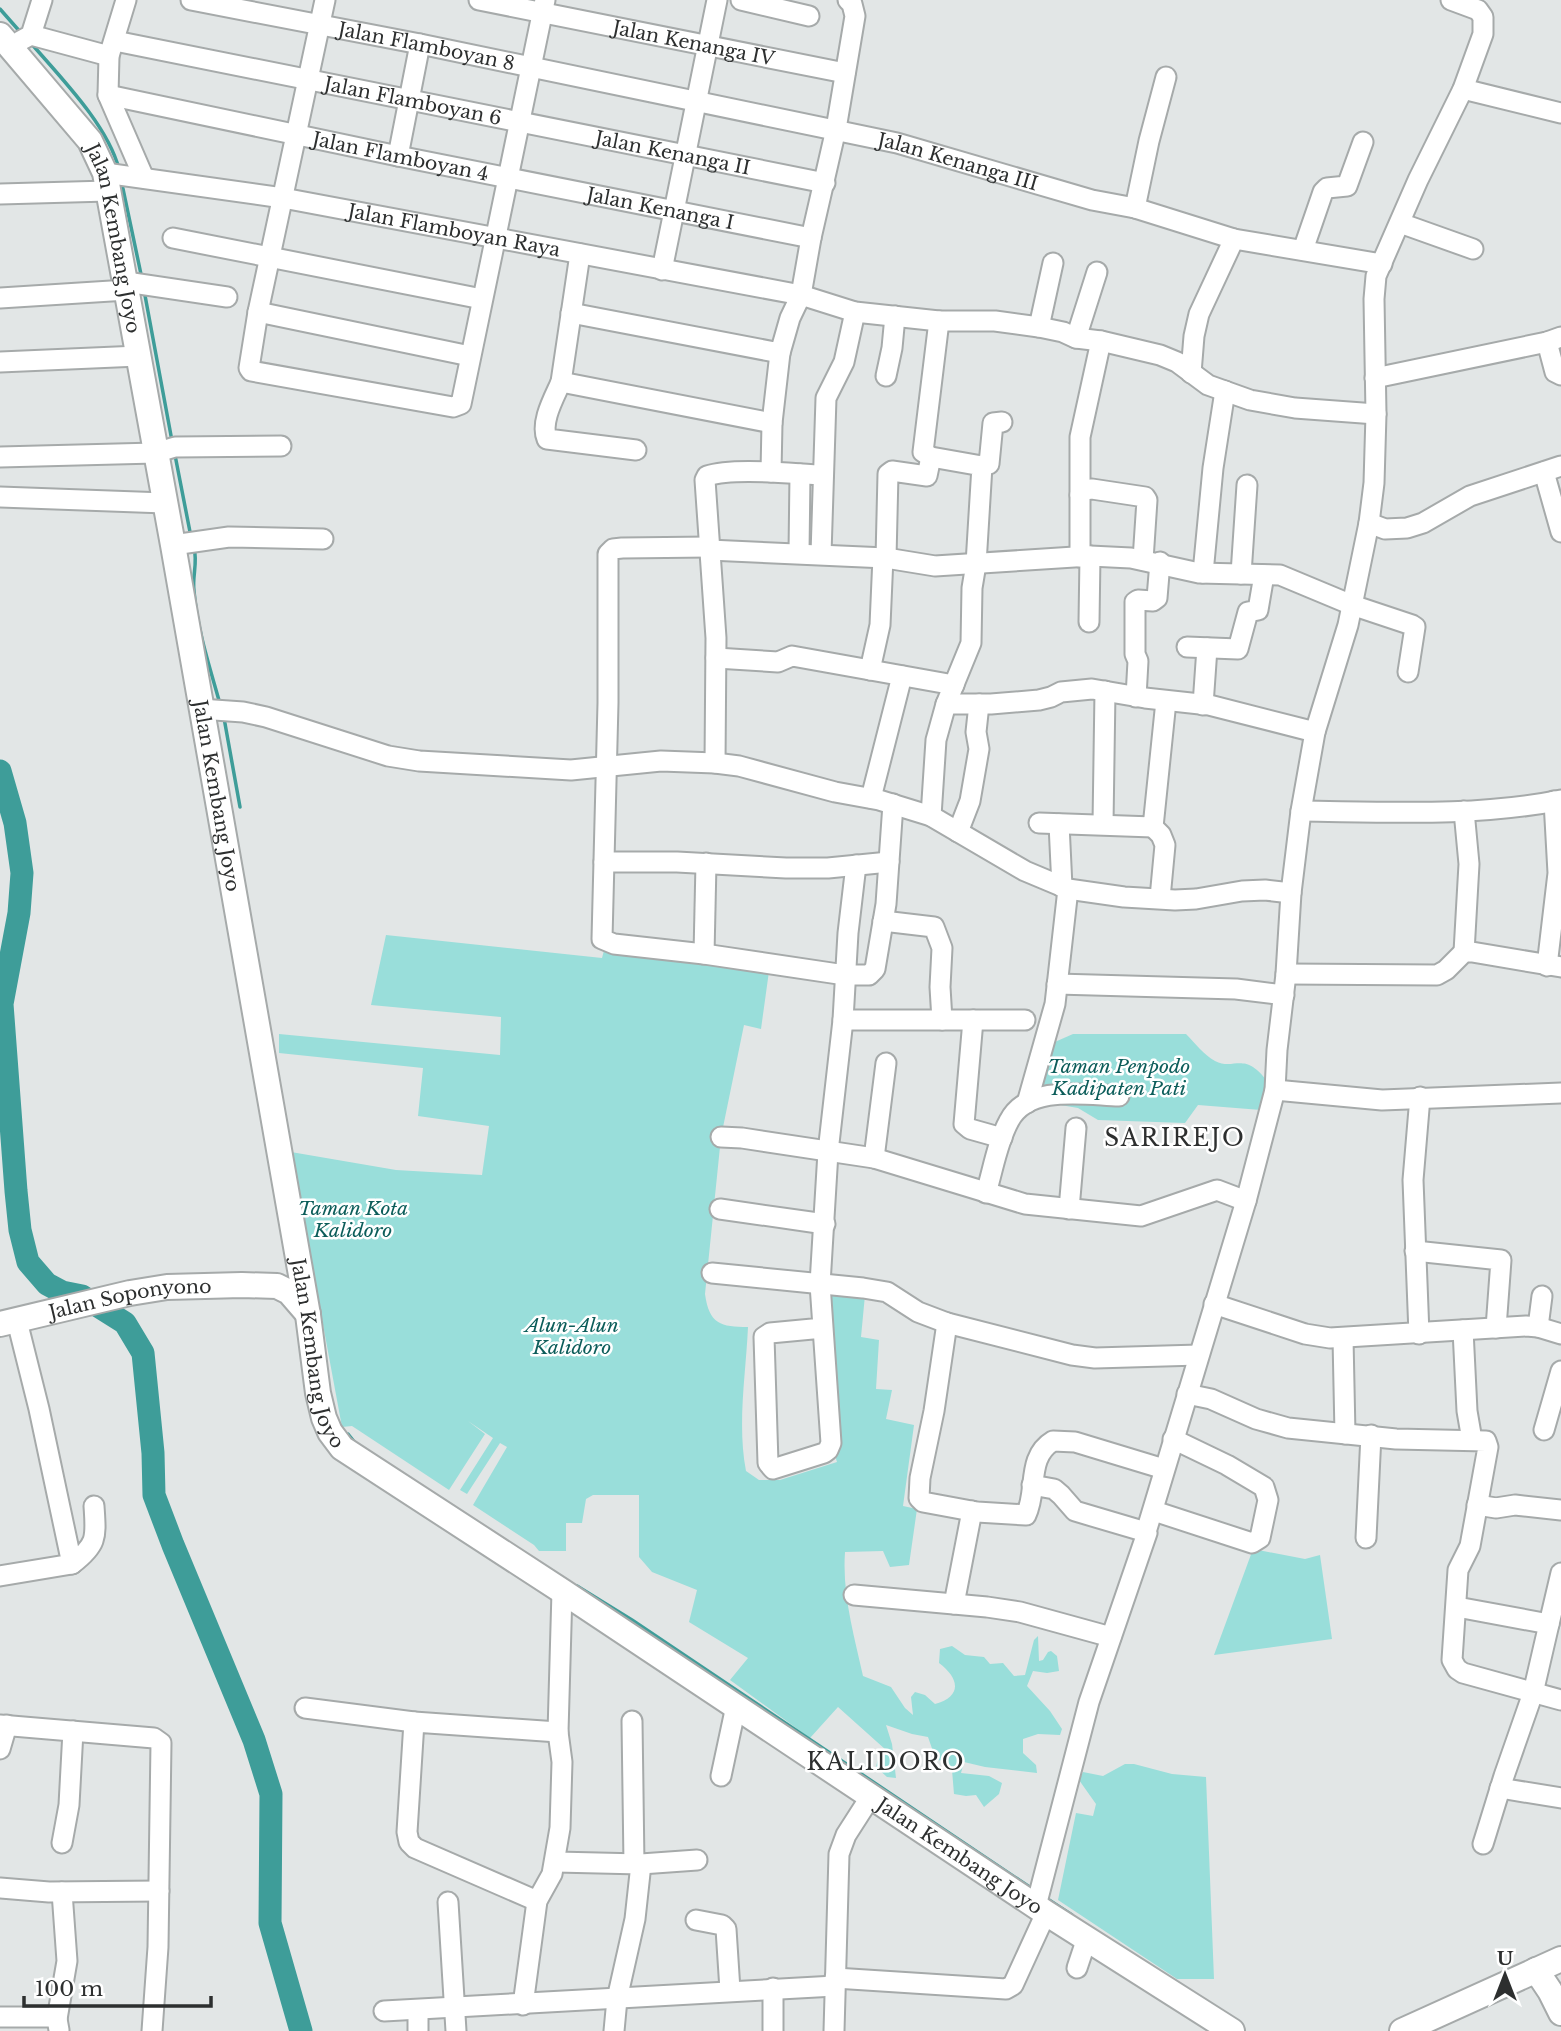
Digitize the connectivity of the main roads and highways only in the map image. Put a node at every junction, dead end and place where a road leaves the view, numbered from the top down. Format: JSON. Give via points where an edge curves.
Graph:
{"nodes":[{"id":1,"x":14,"y":39,"type":"edge"},
{"id":2,"x":294,"y":1240,"type":"junction"},
{"id":3,"x":261,"y":1284,"type":"junction"},
{"id":4,"x":308,"y":1315,"type":"junction"},
{"id":5,"x":8,"y":1322,"type":"edge"},
{"id":6,"x":1561,"y":1959,"type":"edge"},
{"id":7,"x":1536,"y":1970,"type":"junction"},
{"id":8,"x":1561,"y":2013,"type":"edge"},
{"id":9,"x":1229,"y":2030,"type":"edge"},
{"id":10,"x":1402,"y":2031,"type":"edge"}],
"edges":[{"from":1,"to":2,"type":"main road","name":"Jalan Kembang Joyo","via":[[90,141],[107,182]]},
{"from":2,"to":3,"type":"main road","via":[[287,1270]]},
{"from":2,"to":4,"type":"main road","name":"Jalan Kembang Joyo"},
{"from":3,"to":4,"type":"main road","via":[[289,1293]]},
{"from":3,"to":5,"type":"main road","name":"Jalan Soponyono","via":[[167,1287]]},
{"from":4,"to":9,"type":"main road","name":"Jalan Kembang Joyo","via":[[324,1418],[342,1448],[871,1796],[1040,1901],[1087,1938]]},
{"from":6,"to":7,"type":"main road"},
{"from":7,"to":8,"type":"main road"},
{"from":7,"to":10,"type":"main road"}]}
